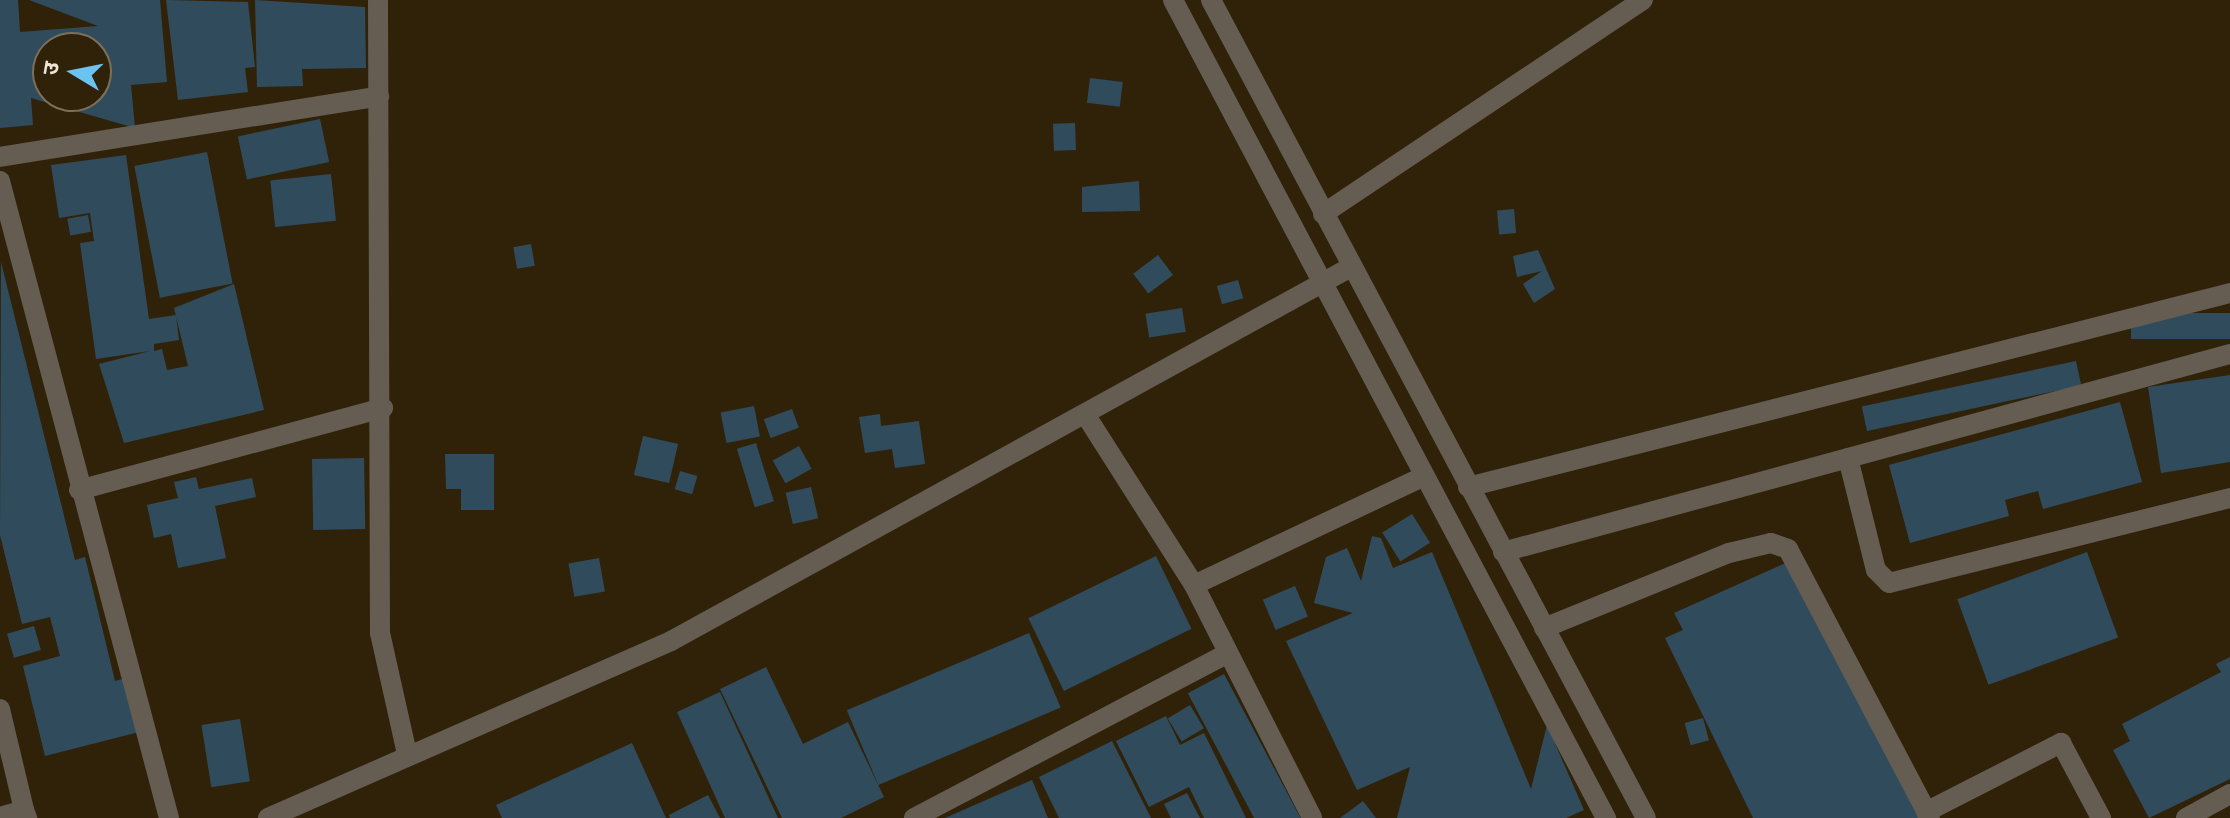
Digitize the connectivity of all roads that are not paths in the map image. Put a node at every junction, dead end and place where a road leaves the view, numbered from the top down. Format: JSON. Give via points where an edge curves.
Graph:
{"nodes":[{"id":1,"x":378,"y":0,"type":"edge"},
{"id":2,"x":1173,"y":0,"type":"edge"},
{"id":3,"x":1211,"y":0,"type":"edge"},
{"id":4,"x":1643,"y":0,"type":"edge"},
{"id":5,"x":379,"y":96,"type":"junction"},
{"id":6,"x":0,"y":157,"type":"edge"},
{"id":7,"x":0,"y":181,"type":"edge"},
{"id":8,"x":1323,"y":214,"type":"junction"},
{"id":9,"x":1351,"y":267,"type":"junction"},
{"id":10,"x":1322,"y":285,"type":"junction"},
{"id":11,"x":2230,"y":293,"type":"edge"},
{"id":12,"x":2230,"y":354,"type":"edge"},
{"id":13,"x":383,"y":408,"type":"junction"},
{"id":14,"x":1085,"y":414,"type":"junction"},
{"id":15,"x":1848,"y":458,"type":"junction"},
{"id":16,"x":1425,"y":476,"type":"junction"},
{"id":17,"x":1468,"y":487,"type":"junction"},
{"id":18,"x":79,"y":490,"type":"junction"},
{"id":19,"x":2230,"y":498,"type":"edge"},
{"id":20,"x":1503,"y":552,"type":"junction"},
{"id":21,"x":1194,"y":585,"type":"junction"},
{"id":22,"x":1544,"y":628,"type":"junction"},
{"id":23,"x":1226,"y":654,"type":"junction"},
{"id":24,"x":0,"y":709,"type":"edge"},
{"id":25,"x":407,"y":754,"type":"junction"},
{"id":26,"x":2230,"y":794,"type":"edge"},
{"id":27,"x":25,"y":814,"type":"edge"},
{"id":28,"x":1928,"y":815,"type":"edge"},
{"id":29,"x":0,"y":817,"type":"edge"},
{"id":30,"x":169,"y":818,"type":"edge"},
{"id":31,"x":268,"y":818,"type":"edge"},
{"id":32,"x":914,"y":818,"type":"edge"},
{"id":33,"x":1312,"y":818,"type":"edge"},
{"id":34,"x":1606,"y":818,"type":"edge"},
{"id":35,"x":1646,"y":818,"type":"edge"},
{"id":36,"x":2101,"y":818,"type":"edge"},
{"id":37,"x":2186,"y":818,"type":"edge"}],
"edges":[{"from":1,"to":5,"type":"street"},
{"from":2,"to":10,"type":"street"},
{"from":3,"to":8,"type":"street"},
{"from":4,"to":8,"type":"street"},
{"from":5,"to":6,"type":"street"},
{"from":5,"to":13,"type":"street"},
{"from":7,"to":18,"type":"street"},
{"from":8,"to":9,"type":"street"},
{"from":9,"to":10,"type":"street"},
{"from":9,"to":17,"type":"street"},
{"from":10,"to":14,"type":"street"},
{"from":10,"to":16,"type":"street"},
{"from":11,"to":17,"type":"street"},
{"from":12,"to":15,"type":"street"},
{"from":13,"to":18,"type":"street"},
{"from":13,"to":25,"type":"street","via":[[380,633]]},
{"from":14,"to":21,"type":"street"},
{"from":14,"to":25,"type":"street","via":[[671,641]]},
{"from":15,"to":19,"type":"street","via":[[1876,570],[1889,583]]},
{"from":15,"to":20,"type":"street"},
{"from":16,"to":21,"type":"street"},
{"from":16,"to":34,"type":"street"},
{"from":17,"to":20,"type":"street"},
{"from":18,"to":30,"type":"street"},
{"from":20,"to":22,"type":"street"},
{"from":21,"to":23,"type":"street"},
{"from":22,"to":28,"type":"street","via":[[1729,553],[1771,543],[1788,549]]},
{"from":22,"to":35,"type":"street"},
{"from":23,"to":32,"type":"street"},
{"from":23,"to":33,"type":"street"},
{"from":24,"to":27,"type":"street"},
{"from":25,"to":31,"type":"street"},
{"from":26,"to":37,"type":"street"},
{"from":27,"to":29,"type":"street"},
{"from":28,"to":36,"type":"street","via":[[2061,743]]}]}
